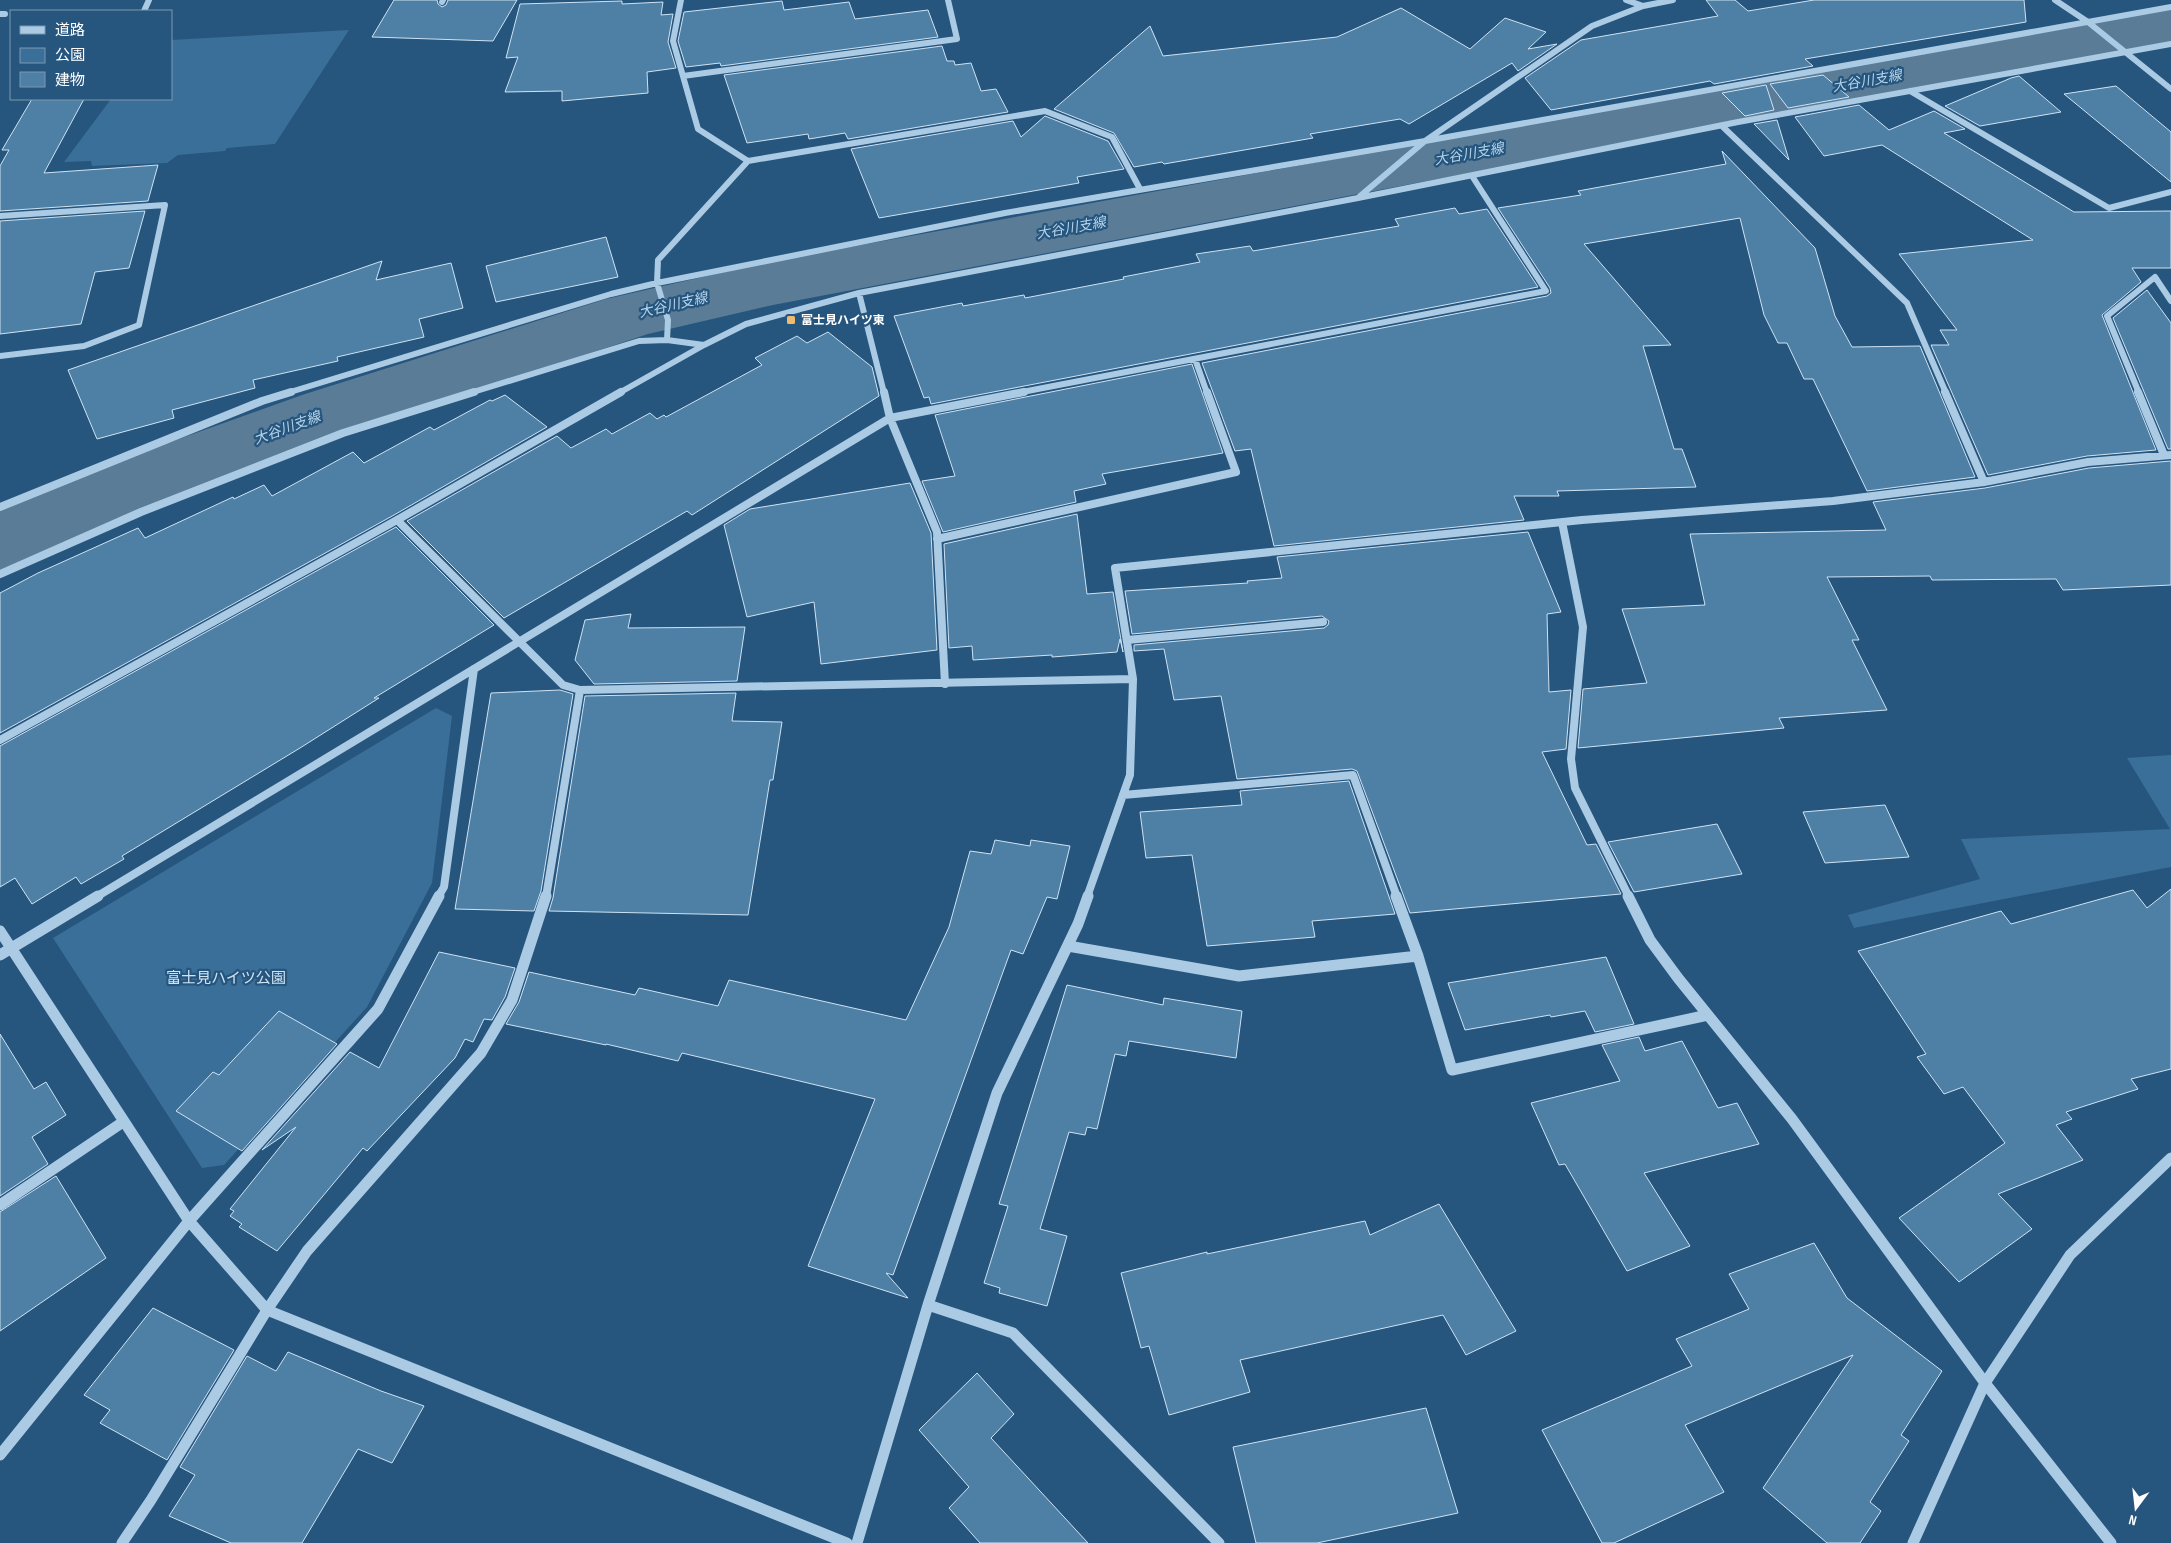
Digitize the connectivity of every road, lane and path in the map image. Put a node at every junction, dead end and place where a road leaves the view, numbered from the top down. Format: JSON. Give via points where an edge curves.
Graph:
{"nodes":[{"id":1,"x":681,"y":0,"type":"edge"},
{"id":2,"x":948,"y":0,"type":"edge"},
{"id":3,"x":1626,"y":0,"type":"edge"},
{"id":4,"x":1673,"y":0,"type":"edge"},
{"id":5,"x":2055,"y":0,"type":"edge"},
{"id":6,"x":1643,"y":6,"type":"junction"},
{"id":7,"x":2171,"y":6,"type":"edge"},
{"id":8,"x":2088,"y":22,"type":"junction"},
{"id":9,"x":2171,"y":44,"type":"edge"},
{"id":10,"x":2126,"y":53,"type":"junction"},
{"id":11,"x":683,"y":76,"type":"junction"},
{"id":12,"x":2171,"y":89,"type":"edge"},
{"id":13,"x":1910,"y":92,"type":"junction"},
{"id":14,"x":1722,"y":126,"type":"junction"},
{"id":15,"x":1425,"y":141,"type":"junction"},
{"id":16,"x":748,"y":161,"type":"junction"},
{"id":17,"x":1472,"y":176,"type":"junction"},
{"id":18,"x":1140,"y":189,"type":"junction"},
{"id":19,"x":2171,"y":192,"type":"edge"},
{"id":20,"x":1358,"y":198,"type":"junction"},
{"id":21,"x":0,"y":216,"type":"edge"},
{"id":22,"x":657,"y":283,"type":"junction"},
{"id":23,"x":860,"y":293,"type":"junction"},
{"id":24,"x":2171,"y":301,"type":"edge"},
{"id":25,"x":667,"y":340,"type":"junction"},
{"id":26,"x":704,"y":345,"type":"junction"},
{"id":27,"x":0,"y":356,"type":"edge"},
{"id":28,"x":1195,"y":359,"type":"junction"},
{"id":29,"x":890,"y":418,"type":"junction"},
{"id":30,"x":2167,"y":455,"type":"edge"},
{"id":31,"x":1984,"y":482,"type":"junction"},
{"id":32,"x":0,"y":507,"type":"edge"},
{"id":33,"x":397,"y":520,"type":"junction"},
{"id":34,"x":1562,"y":522,"type":"junction"},
{"id":35,"x":937,"y":538,"type":"junction"},
{"id":36,"x":0,"y":574,"type":"edge"},
{"id":37,"x":1323,"y":622,"type":"dead end"},
{"id":38,"x":1127,"y":640,"type":"junction"},
{"id":39,"x":518,"y":641,"type":"junction"},
{"id":40,"x":474,"y":669,"type":"junction"},
{"id":41,"x":1133,"y":679,"type":"junction"},
{"id":42,"x":945,"y":684,"type":"junction"},
{"id":43,"x":580,"y":690,"type":"junction"},
{"id":44,"x":0,"y":740,"type":"edge"},
{"id":45,"x":1123,"y":795,"type":"junction"},
{"id":46,"x":0,"y":931,"type":"edge"},
{"id":47,"x":1068,"y":946,"type":"junction"},
{"id":48,"x":11,"y":948,"type":"junction"},
{"id":49,"x":0,"y":954,"type":"edge"},
{"id":50,"x":1418,"y":956,"type":"junction"},
{"id":51,"x":1708,"y":1015,"type":"junction"},
{"id":52,"x":123,"y":1122,"type":"junction"},
{"id":53,"x":2171,"y":1158,"type":"edge"},
{"id":54,"x":0,"y":1205,"type":"edge"},
{"id":55,"x":189,"y":1221,"type":"junction"},
{"id":56,"x":928,"y":1305,"type":"junction"},
{"id":57,"x":267,"y":1310,"type":"junction"},
{"id":58,"x":1985,"y":1383,"type":"junction"},
{"id":59,"x":0,"y":1455,"type":"edge"},
{"id":60,"x":122,"y":1543,"type":"edge"},
{"id":61,"x":846,"y":1543,"type":"edge"},
{"id":62,"x":857,"y":1543,"type":"edge"},
{"id":63,"x":1219,"y":1543,"type":"edge"},
{"id":64,"x":1913,"y":1543,"type":"edge"},
{"id":65,"x":2111,"y":1543,"type":"edge"}],
"edges":[{"from":1,"to":11,"type":"street","via":[[673,41]]},
{"from":2,"to":11,"type":"street","via":[[957,39]]},
{"from":3,"to":6,"type":"street"},
{"from":4,"to":6,"type":"street"},
{"from":5,"to":8,"type":"street"},
{"from":6,"to":15,"type":"street","via":[[1592,26]]},
{"from":7,"to":8,"type":"street"},
{"from":8,"to":10,"type":"street"},
{"from":8,"to":15,"type":"street"},
{"from":9,"to":10,"type":"street"},
{"from":10,"to":12,"type":"street"},
{"from":10,"to":13,"type":"street"},
{"from":11,"to":16,"type":"street","via":[[698,129]]},
{"from":13,"to":14,"type":"street"},
{"from":13,"to":19,"type":"street","via":[[2109,208]]},
{"from":14,"to":17,"type":"street"},
{"from":14,"to":31,"type":"street","via":[[1906,303]]},
{"from":15,"to":18,"type":"street"},
{"from":15,"to":20,"type":"street"},
{"from":16,"to":18,"type":"street","via":[[1045,111],[1112,137]]},
{"from":16,"to":22,"type":"street","via":[[658,260]]},
{"from":17,"to":20,"type":"street"},
{"from":17,"to":28,"type":"street","via":[[1546,291]]},
{"from":18,"to":22,"type":"street","via":[[995,214]]},
{"from":20,"to":23,"type":"street"},
{"from":21,"to":27,"type":"street","via":[[165,205],[139,325],[84,346]]},
{"from":22,"to":25,"type":"street","via":[[668,320]]},
{"from":22,"to":32,"type":"street","via":[[611,294],[262,401]]},
{"from":23,"to":26,"type":"street","via":[[746,324]]},
{"from":23,"to":29,"type":"street"},
{"from":24,"to":30,"type":"street","via":[[2154,277],[2107,316]]},
{"from":25,"to":26,"type":"street"},
{"from":25,"to":36,"type":"street","via":[[639,341],[343,433],[140,512]]},
{"from":26,"to":33,"type":"street"},
{"from":28,"to":29,"type":"street"},
{"from":28,"to":35,"type":"street","via":[[1236,472]]},
{"from":29,"to":35,"type":"street"},
{"from":29,"to":39,"type":"street"},
{"from":30,"to":31,"type":"street","via":[[2088,462]]},
{"from":31,"to":34,"type":"street","via":[[1833,501]]},
{"from":33,"to":39,"type":"street"},
{"from":33,"to":44,"type":"street"},
{"from":34,"to":38,"type":"street","via":[[1115,568]]},
{"from":34,"to":51,"type":"street","via":[[1583,626],[1571,758],[1575,788],[1650,940]]},
{"from":35,"to":42,"type":"street"},
{"from":37,"to":38,"type":"street"},
{"from":38,"to":41,"type":"street"},
{"from":39,"to":40,"type":"street"},
{"from":39,"to":43,"type":"street","via":[[563,685]]},
{"from":40,"to":48,"type":"street"},
{"from":40,"to":55,"type":"street","via":[[444,886],[378,1010]]},
{"from":41,"to":42,"type":"street"},
{"from":41,"to":45,"type":"street","via":[[1130,776]]},
{"from":42,"to":43,"type":"street"},
{"from":43,"to":57,"type":"street","via":[[548,891],[512,1000],[481,1053],[307,1251]]},
{"from":45,"to":47,"type":"street"},
{"from":45,"to":50,"type":"street","via":[[1352,775]]},
{"from":46,"to":48,"type":"street"},
{"from":47,"to":50,"type":"street","via":[[1239,976]]},
{"from":47,"to":56,"type":"street","via":[[996,1093]]},
{"from":48,"to":49,"type":"street"},
{"from":48,"to":52,"type":"street"},
{"from":50,"to":51,"type":"street","via":[[1452,1070]]},
{"from":51,"to":58,"type":"street","via":[[1792,1119]]},
{"from":52,"to":54,"type":"street"},
{"from":52,"to":55,"type":"street"},
{"from":53,"to":58,"type":"street","via":[[2070,1255]]},
{"from":55,"to":57,"type":"street"},
{"from":55,"to":59,"type":"street"},
{"from":56,"to":62,"type":"street"},
{"from":56,"to":63,"type":"street","via":[[1013,1332]]},
{"from":57,"to":60,"type":"street"},
{"from":57,"to":61,"type":"street"},
{"from":58,"to":64,"type":"street"},
{"from":58,"to":65,"type":"street"}]}
